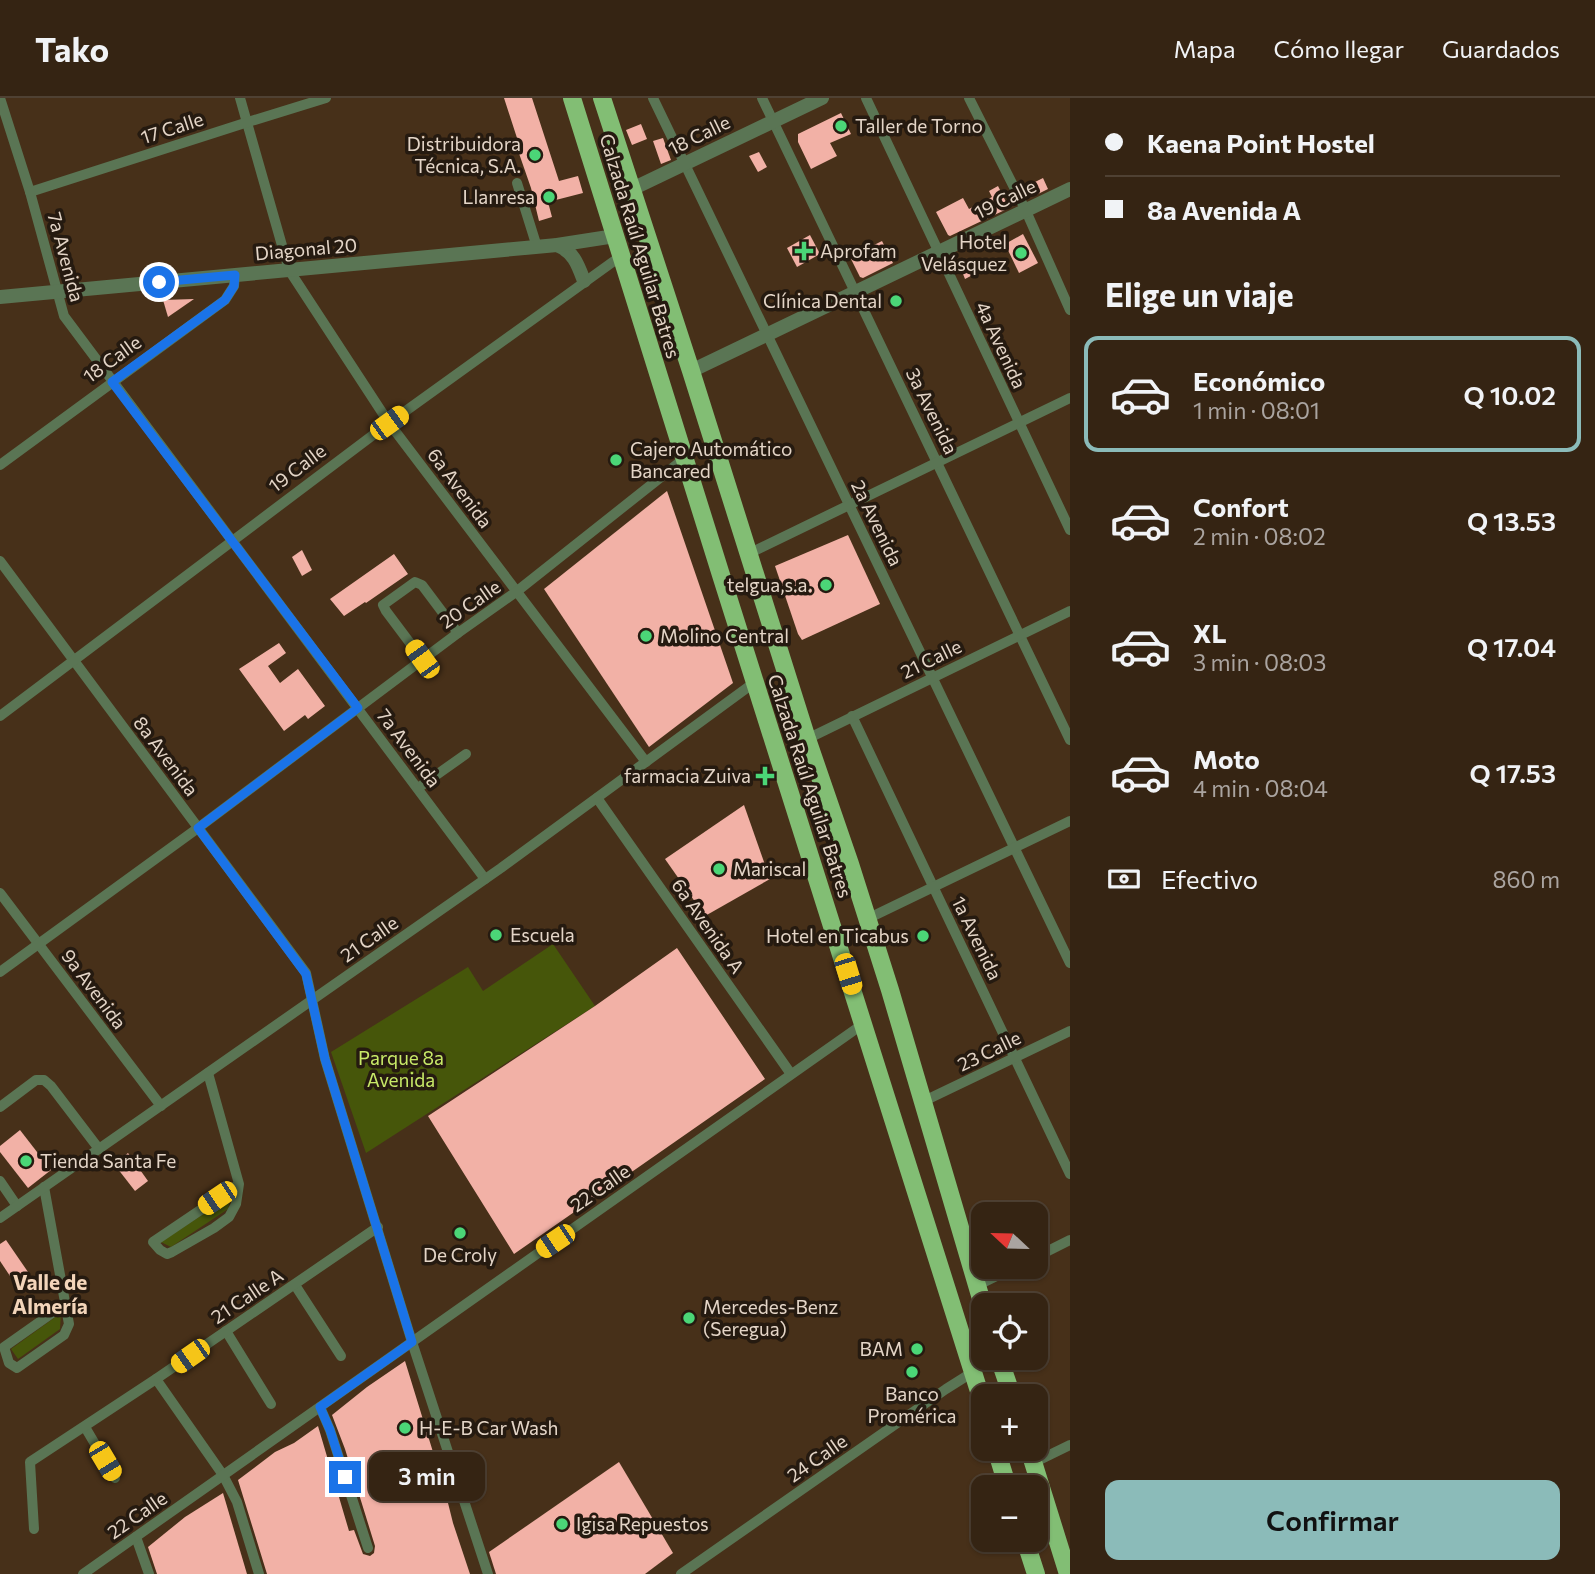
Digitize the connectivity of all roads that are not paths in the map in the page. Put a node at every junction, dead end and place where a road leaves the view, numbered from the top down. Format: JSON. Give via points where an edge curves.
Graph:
{"nodes":[{"id":1,"x":0,"y":98,"type":"edge"},
{"id":2,"x":240,"y":98,"type":"edge"},
{"id":3,"x":326,"y":98,"type":"edge"},
{"id":4,"x":572,"y":98,"type":"edge"},
{"id":5,"x":602,"y":98,"type":"edge"},
{"id":6,"x":653,"y":98,"type":"edge"},
{"id":7,"x":762,"y":98,"type":"edge"},
{"id":8,"x":822,"y":98,"type":"edge"},
{"id":9,"x":866,"y":98,"type":"edge"},
{"id":10,"x":969,"y":98,"type":"edge"},
{"id":11,"x":248,"y":121,"type":"junction"},
{"id":12,"x":773,"y":121,"type":"junction"},
{"id":13,"x":684,"y":164,"type":"junction"},
{"id":14,"x":517,"y":183,"type":"dead end"},
{"id":15,"x":632,"y":189,"type":"junction"},
{"id":16,"x":1070,"y":189,"type":"edge"},
{"id":17,"x":30,"y":192,"type":"junction"},
{"id":18,"x":1026,"y":211,"type":"junction"},
{"id":19,"x":615,"y":236,"type":"junction"},
{"id":20,"x":556,"y":245,"type":"junction"},
{"id":21,"x":537,"y":247,"type":"junction"},
{"id":22,"x":938,"y":253,"type":"junction"},
{"id":23,"x":621,"y":256,"type":"junction"},
{"id":24,"x":289,"y":270,"type":"junction"},
{"id":25,"x":235,"y":275,"type":"junction"},
{"id":26,"x":584,"y":281,"type":"junction"},
{"id":27,"x":57,"y":292,"type":"junction"},
{"id":28,"x":855,"y":292,"type":"junction"},
{"id":29,"x":0,"y":297,"type":"edge"},
{"id":30,"x":1070,"y":310,"type":"edge"},
{"id":31,"x":767,"y":335,"type":"junction"},
{"id":32,"x":691,"y":371,"type":"junction"},
{"id":33,"x":112,"y":382,"type":"junction"},
{"id":34,"x":1070,"y":398,"type":"edge"},
{"id":35,"x":389,"y":423,"type":"junction"},
{"id":36,"x":1019,"y":423,"type":"junction"},
{"id":37,"x":685,"y":458,"type":"junction"},
{"id":38,"x":937,"y":462,"type":"junction"},
{"id":39,"x":0,"y":465,"type":"edge"},
{"id":40,"x":849,"y":505,"type":"junction"},
{"id":41,"x":1070,"y":530,"type":"edge"},
{"id":42,"x":232,"y":541,"type":"junction"},
{"id":43,"x":748,"y":554,"type":"junction"},
{"id":44,"x":0,"y":561,"type":"edge"},
{"id":45,"x":516,"y":592,"type":"junction"},
{"id":46,"x":1070,"y":611,"type":"edge"},
{"id":47,"x":458,"y":633,"type":"junction"},
{"id":48,"x":1020,"y":635,"type":"junction"},
{"id":49,"x":422,"y":659,"type":"junction"},
{"id":50,"x":74,"y":661,"type":"junction"},
{"id":51,"x":932,"y":677,"type":"junction"},
{"id":52,"x":755,"y":682,"type":"junction"},
{"id":53,"x":358,"y":708,"type":"junction"},
{"id":54,"x":0,"y":716,"type":"edge"},
{"id":55,"x":852,"y":716,"type":"junction"},
{"id":56,"x":807,"y":739,"type":"junction"},
{"id":57,"x":1070,"y":740,"type":"edge"},
{"id":58,"x":466,"y":754,"type":"dead end"},
{"id":59,"x":646,"y":762,"type":"junction"},
{"id":60,"x":418,"y":788,"type":"junction"},
{"id":61,"x":597,"y":798,"type":"junction"},
{"id":62,"x":1070,"y":821,"type":"edge"},
{"id":63,"x":198,"y":828,"type":"junction"},
{"id":64,"x":1014,"y":848,"type":"junction"},
{"id":65,"x":485,"y":879,"type":"junction"},
{"id":66,"x":933,"y":887,"type":"junction"},
{"id":67,"x":0,"y":893,"type":"edge"},
{"id":68,"x":867,"y":919,"type":"junction"},
{"id":69,"x":38,"y":943,"type":"junction"},
{"id":70,"x":1070,"y":963,"type":"edge"},
{"id":71,"x":0,"y":972,"type":"edge"},
{"id":72,"x":312,"y":1000,"type":"junction"},
{"id":73,"x":863,"y":1024,"type":"junction"},
{"id":74,"x":1070,"y":1031,"type":"edge"},
{"id":75,"x":1014,"y":1058,"type":"junction"},
{"id":76,"x":208,"y":1073,"type":"junction"},
{"id":77,"x":791,"y":1074,"type":"junction"},
{"id":78,"x":922,"y":1102,"type":"junction"},
{"id":79,"x":161,"y":1105,"type":"junction"},
{"id":80,"x":0,"y":1107,"type":"edge"},
{"id":81,"x":99,"y":1149,"type":"junction"},
{"id":82,"x":1070,"y":1174,"type":"edge"},
{"id":83,"x":0,"y":1181,"type":"edge"},
{"id":84,"x":239,"y":1184,"type":"junction"},
{"id":85,"x":44,"y":1187,"type":"junction"},
{"id":86,"x":17,"y":1206,"type":"junction"},
{"id":87,"x":0,"y":1218,"type":"edge"},
{"id":88,"x":378,"y":1227,"type":"junction"},
{"id":89,"x":1070,"y":1240,"type":"edge"},
{"id":90,"x":1048,"y":1251,"type":"edge"},
{"id":91,"x":990,"y":1279,"type":"edge"},
{"id":92,"x":295,"y":1284,"type":"junction"},
{"id":93,"x":976,"y":1286,"type":"junction"},
{"id":94,"x":979,"y":1293,"type":"edge"},
{"id":95,"x":65,"y":1304,"type":"junction"},
{"id":96,"x":226,"y":1331,"type":"junction"},
{"id":97,"x":412,"y":1342,"type":"junction"},
{"id":98,"x":341,"y":1356,"type":"dead end"},
{"id":99,"x":973,"y":1372,"type":"junction"},
{"id":100,"x":156,"y":1379,"type":"junction"},
{"id":101,"x":977,"y":1384,"type":"edge"},
{"id":102,"x":271,"y":1404,"type":"dead end"},
{"id":103,"x":320,"y":1407,"type":"junction"},
{"id":104,"x":85,"y":1427,"type":"junction"},
{"id":105,"x":1070,"y":1445,"type":"edge"},
{"id":106,"x":1048,"y":1451,"type":"edge"},
{"id":107,"x":1033,"y":1461,"type":"edge"},
{"id":108,"x":223,"y":1475,"type":"junction"},
{"id":109,"x":116,"y":1478,"type":"dead end"},
{"id":110,"x":34,"y":1529,"type":"dead end"},
{"id":111,"x":136,"y":1537,"type":"junction"},
{"id":112,"x":368,"y":1548,"type":"dead end"},
{"id":113,"x":1029,"y":1552,"type":"edge"},
{"id":114,"x":83,"y":1574,"type":"edge"},
{"id":115,"x":149,"y":1574,"type":"edge"},
{"id":116,"x":259,"y":1574,"type":"edge"},
{"id":117,"x":488,"y":1574,"type":"edge"},
{"id":118,"x":681,"y":1574,"type":"edge"},
{"id":119,"x":1036,"y":1574,"type":"edge"},
{"id":120,"x":1068,"y":1574,"type":"edge"}],
"edges":[{"from":1,"to":17,"type":"street","name":"7a Avenida"},
{"from":2,"to":11,"type":"street","name":"6a Avenida"},
{"from":3,"to":11,"type":"street","name":"17 Calle"},
{"from":4,"to":19,"type":"highway","name":"Calzada Raúl Aguilar Batres"},
{"from":5,"to":15,"type":"highway","name":"Calzada Raúl Aguilar Batres"},
{"from":6,"to":13,"type":"street","name":"2a Avenida"},
{"from":7,"to":12,"type":"street","name":"3a Avenida"},
{"from":8,"to":12,"type":"street","name":"18 Calle"},
{"from":9,"to":22,"type":"street","name":"4a Avenida"},
{"from":10,"to":18,"type":"street"},
{"from":11,"to":17,"type":"street","name":"17 Calle"},
{"from":11,"to":24,"type":"street","name":"6a Avenida"},
{"from":12,"to":13,"type":"street","name":"18 Calle"},
{"from":12,"to":28,"type":"street","name":"3a Avenida"},
{"from":13,"to":15,"type":"street","name":"18 Calle"},
{"from":13,"to":31,"type":"street","name":"2a Avenida"},
{"from":14,"to":21,"type":"street"},
{"from":15,"to":32,"type":"highway","name":"Calzada Raúl Aguilar Batres"},
{"from":16,"to":18,"type":"street","name":"19 Calle"},
{"from":17,"to":27,"type":"street","name":"7a Avenida"},
{"from":18,"to":22,"type":"street","name":"19 Calle"},
{"from":18,"to":30,"type":"street"},
{"from":19,"to":20,"type":"street","name":"Diagonal 20"},
{"from":19,"to":23,"type":"highway","name":"Calzada Raúl Aguilar Batres"},
{"from":20,"to":21,"type":"street","name":"Diagonal 20"},
{"from":20,"to":26,"type":"street","via":[[571,254]]},
{"from":21,"to":24,"type":"street","name":"Diagonal 20"},
{"from":22,"to":28,"type":"street","name":"19 Calle"},
{"from":22,"to":36,"type":"street","name":"4a Avenida"},
{"from":23,"to":26,"type":"street","name":"19 Calle"},
{"from":23,"to":37,"type":"highway","name":"Calzada Raúl Aguilar Batres"},
{"from":24,"to":25,"type":"street","name":"Diagonal 20"},
{"from":24,"to":35,"type":"street","name":"6a Avenida"},
{"from":25,"to":27,"type":"street","name":"Diagonal 20"},
{"from":25,"to":33,"type":"street","name":"18 Calle","via":[[225,300]]},
{"from":26,"to":35,"type":"street","name":"19 Calle"},
{"from":27,"to":29,"type":"street","name":"Diagonal 20"},
{"from":27,"to":33,"type":"street","name":"7a Avenida","via":[[64,316]]},
{"from":28,"to":31,"type":"street","name":"19 Calle"},
{"from":28,"to":38,"type":"street","name":"3a Avenida"},
{"from":31,"to":32,"type":"street","name":"19 Calle"},
{"from":31,"to":40,"type":"street","name":"2a Avenida"},
{"from":32,"to":43,"type":"highway","name":"Calzada Raúl Aguilar Batres"},
{"from":33,"to":39,"type":"street","name":"18 Calle"},
{"from":33,"to":42,"type":"street","name":"7a Avenida"},
{"from":34,"to":36,"type":"street"},
{"from":35,"to":42,"type":"street","name":"19 Calle"},
{"from":35,"to":45,"type":"street","name":"6a Avenida"},
{"from":36,"to":38,"type":"street"},
{"from":36,"to":41,"type":"street","name":"4a Avenida"},
{"from":37,"to":45,"type":"street","name":"20 Calle"},
{"from":37,"to":52,"type":"highway","name":"Calzada Raúl Aguilar Batres"},
{"from":38,"to":40,"type":"street"},
{"from":38,"to":48,"type":"street","name":"3a Avenida"},
{"from":40,"to":43,"type":"street"},
{"from":40,"to":51,"type":"street","name":"2a Avenida"},
{"from":42,"to":50,"type":"street","name":"19 Calle"},
{"from":42,"to":53,"type":"street","name":"7a Avenida"},
{"from":43,"to":56,"type":"highway","name":"Calzada Raúl Aguilar Batres"},
{"from":44,"to":50,"type":"street","name":"8a Avenida"},
{"from":45,"to":47,"type":"street","name":"20 Calle"},
{"from":45,"to":59,"type":"street","name":"6a Avenida"},
{"from":46,"to":48,"type":"street","name":"21 Calle"},
{"from":47,"to":49,"type":"street","name":"20 Calle"},
{"from":47,"to":49,"type":"street","via":[[415,582],[383,605]]},
{"from":48,"to":51,"type":"street","name":"21 Calle"},
{"from":48,"to":57,"type":"street","name":"3a Avenida"},
{"from":49,"to":53,"type":"street","name":"20 Calle"},
{"from":50,"to":54,"type":"street","name":"19 Calle"},
{"from":50,"to":63,"type":"street","name":"8a Avenida"},
{"from":51,"to":55,"type":"street","name":"21 Calle"},
{"from":51,"to":64,"type":"street","name":"2a Avenida"},
{"from":52,"to":59,"type":"street","name":"21 Calle"},
{"from":52,"to":73,"type":"highway","name":"Calzada Raúl Aguilar Batres"},
{"from":53,"to":60,"type":"street","name":"7a Avenida"},
{"from":53,"to":63,"type":"street","name":"20 Calle"},
{"from":55,"to":56,"type":"street","name":"21 Calle"},
{"from":55,"to":66,"type":"street","name":"1a Avenida"},
{"from":56,"to":68,"type":"highway","name":"Calzada Raúl Aguilar Batres"},
{"from":58,"to":60,"type":"street"},
{"from":59,"to":61,"type":"street","name":"21 Calle"},
{"from":60,"to":65,"type":"street","name":"7a Avenida"},
{"from":61,"to":65,"type":"street","name":"21 Calle"},
{"from":61,"to":77,"type":"street","name":"6a Avenida A"},
{"from":62,"to":64,"type":"street"},
{"from":63,"to":69,"type":"street","name":"20 Calle"},
{"from":63,"to":72,"type":"street","name":"8a Avenida","via":[[306,974]]},
{"from":64,"to":66,"type":"street"},
{"from":64,"to":70,"type":"street","name":"2a Avenida"},
{"from":65,"to":72,"type":"street","name":"21 Calle"},
{"from":66,"to":68,"type":"street"},
{"from":66,"to":75,"type":"street","name":"1a Avenida"},
{"from":67,"to":69,"type":"street","name":"9a Avenida"},
{"from":68,"to":78,"type":"highway","name":"Calzada Raúl Aguilar Batres"},
{"from":69,"to":71,"type":"street","name":"20 Calle"},
{"from":69,"to":79,"type":"street","name":"9a Avenida"},
{"from":72,"to":76,"type":"street","name":"21 Calle"},
{"from":72,"to":88,"type":"street","name":"8a Avenida","via":[[325,1059]]},
{"from":73,"to":77,"type":"street","name":"22 Calle"},
{"from":73,"to":99,"type":"highway","name":"Calzada Raúl Aguilar Batres"},
{"from":74,"to":75,"type":"street","name":"23 Calle"},
{"from":75,"to":78,"type":"street","name":"23 Calle"},
{"from":75,"to":82,"type":"street","name":"1a Avenida"},
{"from":76,"to":79,"type":"street","name":"21 Calle"},
{"from":76,"to":84,"type":"street"},
{"from":77,"to":97,"type":"street","name":"22 Calle"},
{"from":78,"to":93,"type":"highway","name":"Calzada Raúl Aguilar Batres"},
{"from":79,"to":81,"type":"street","name":"21 Calle"},
{"from":80,"to":81,"type":"street","via":[[36,1080],[44,1080]]},
{"from":81,"to":85,"type":"street","name":"21 Calle"},
{"from":83,"to":86,"type":"street"},
{"from":84,"to":84,"type":"street","via":[[153,1242],[167,1254],[214,1228],[236,1205]]},
{"from":85,"to":86,"type":"street","name":"21 Calle"},
{"from":85,"to":95,"type":"street"},
{"from":86,"to":87,"type":"street","name":"21 Calle"},
{"from":88,"to":92,"type":"street","name":"21 Calle A"},
{"from":88,"to":97,"type":"street","name":"8a Avenida"},
{"from":89,"to":90,"type":"street"},
{"from":91,"to":93,"type":"street"},
{"from":92,"to":96,"type":"street","name":"21 Calle A"},
{"from":92,"to":98,"type":"street"},
{"from":93,"to":94,"type":"highway","name":"Calzada Raúl Aguilar Batres"},
{"from":95,"to":95,"type":"street","via":[[4,1347],[9,1363],[17,1368],[64,1335],[69,1324]]},
{"from":96,"to":100,"type":"street","name":"21 Calle A"},
{"from":96,"to":102,"type":"street"},
{"from":97,"to":103,"type":"street","name":"22 Calle"},
{"from":97,"to":117,"type":"street","name":"8a Avenida"},
{"from":99,"to":101,"type":"highway","name":"Calzada Raúl Aguilar Batres"},
{"from":99,"to":118,"type":"street","name":"24 Calle"},
{"from":100,"to":104,"type":"street","name":"21 Calle A"},
{"from":100,"to":108,"type":"street"},
{"from":103,"to":108,"type":"street","name":"22 Calle"},
{"from":103,"to":112,"type":"street"},
{"from":104,"to":109,"type":"street"},
{"from":104,"to":110,"type":"street","name":"21 Calle A","via":[[30,1462]]},
{"from":105,"to":106,"type":"street"},
{"from":107,"to":120,"type":"highway"},
{"from":108,"to":111,"type":"street","name":"22 Calle"},
{"from":108,"to":116,"type":"street","via":[[237,1502]]},
{"from":111,"to":114,"type":"street","name":"22 Calle"},
{"from":111,"to":115,"type":"street"},
{"from":113,"to":119,"type":"highway"}]}
